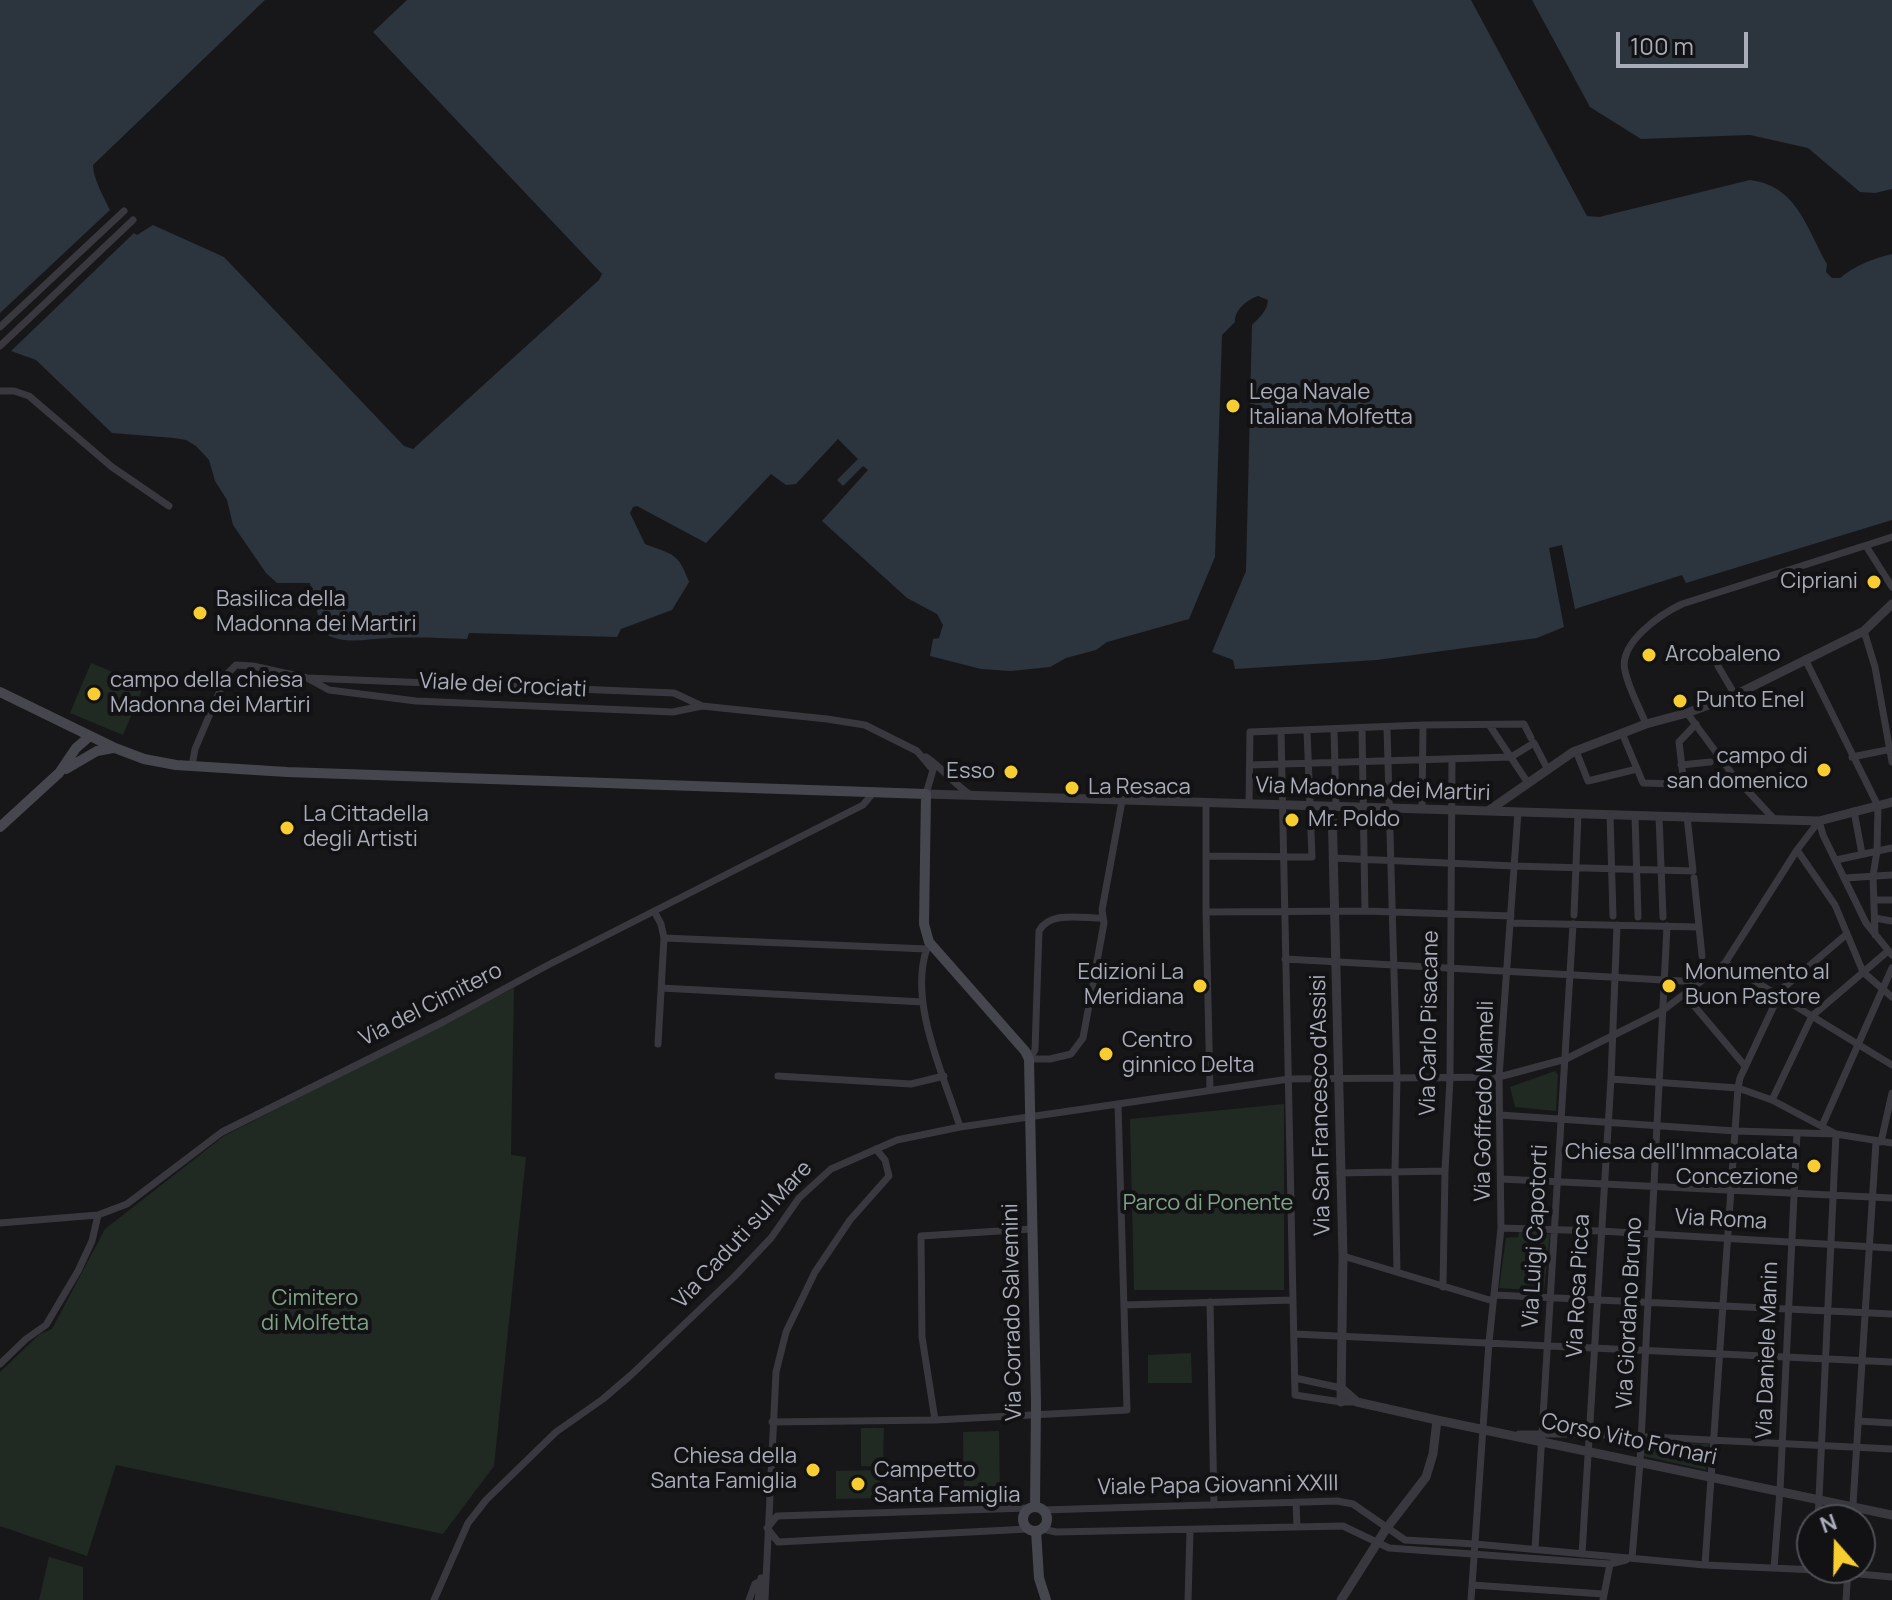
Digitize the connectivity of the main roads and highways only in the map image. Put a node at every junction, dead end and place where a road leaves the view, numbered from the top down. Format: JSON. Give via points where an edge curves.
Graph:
{"nodes":[{"id":1,"x":0,"y":692,"type":"edge"},
{"id":2,"x":68,"y":725,"type":"junction"},
{"id":3,"x":90,"y":736,"type":"junction"},
{"id":4,"x":115,"y":748,"type":"junction"},
{"id":5,"x":74,"y":758,"type":"junction"},
{"id":6,"x":0,"y":827,"type":"edge"},
{"id":7,"x":1035,"y":1508,"type":"junction"},
{"id":8,"x":1036,"y":1530,"type":"junction"},
{"id":9,"x":1046,"y":1600,"type":"edge"}],
"edges":[{"from":1,"to":2,"type":"main road"},
{"from":2,"to":3,"type":"main road"},
{"from":2,"to":5,"type":"main road"},
{"from":3,"to":4,"type":"main road"},
{"from":3,"to":5,"type":"main road","via":[[89,749]]},
{"from":4,"to":5,"type":"main road"},
{"from":4,"to":7,"type":"main road","name":"Via Corrado Salvemini","via":[[152,761],[287,772],[926,794],[928,946],[1029,1059]]},
{"from":5,"to":6,"type":"main road"},
{"from":7,"to":8,"type":"main road","via":[[1047,1519]]},
{"from":7,"to":8,"type":"main road","via":[[1022,1519]]},
{"from":8,"to":9,"type":"main road"}]}
